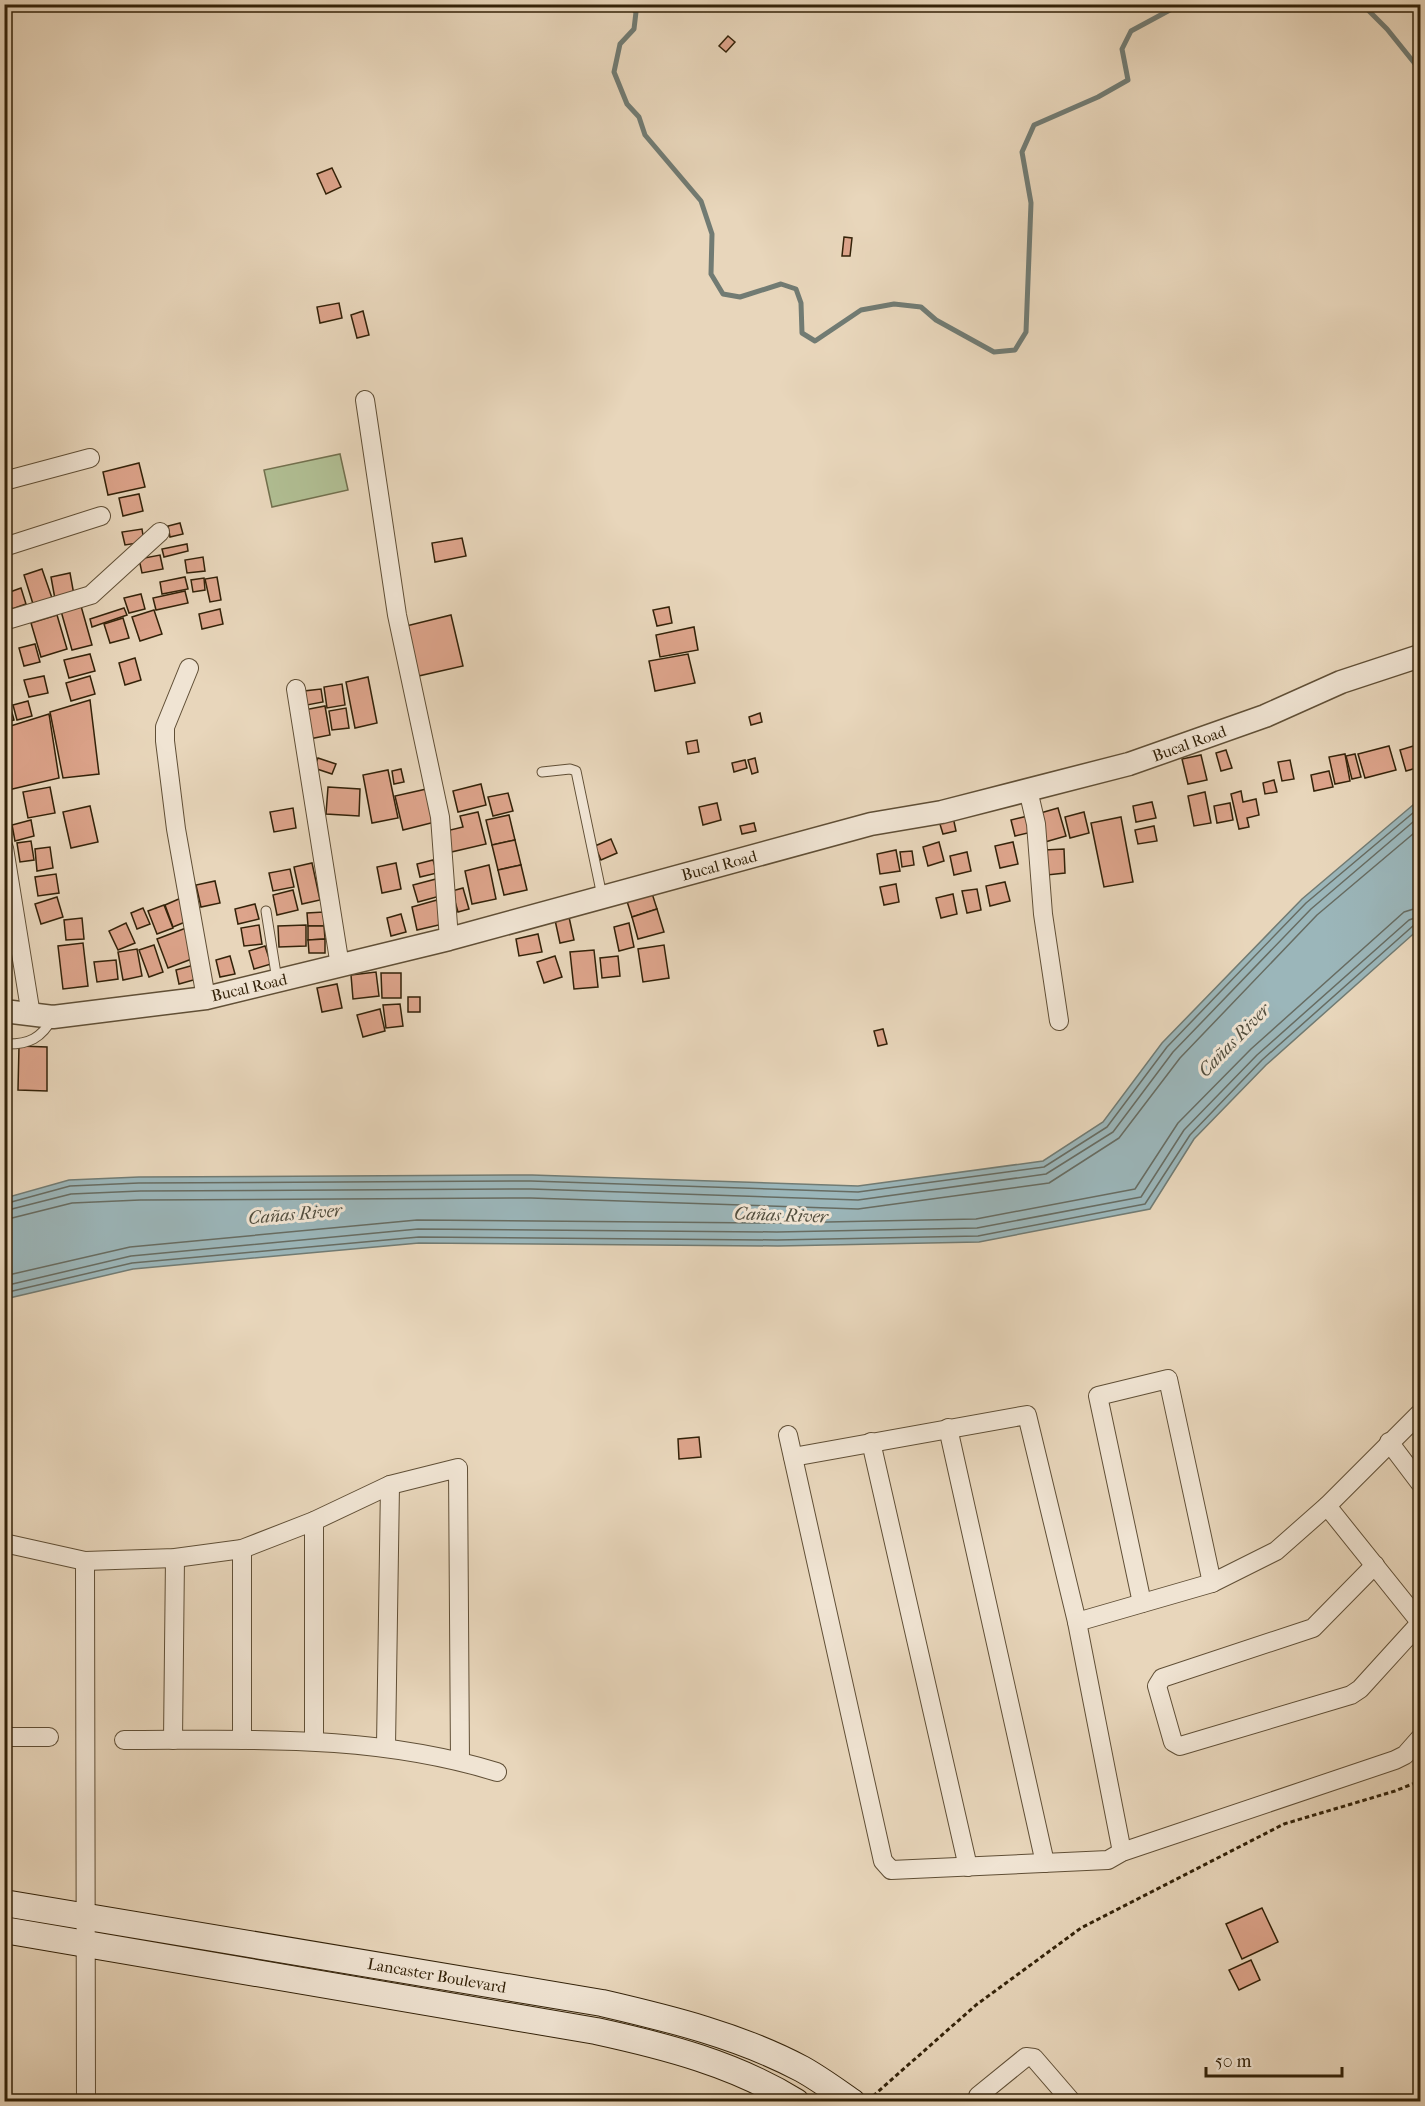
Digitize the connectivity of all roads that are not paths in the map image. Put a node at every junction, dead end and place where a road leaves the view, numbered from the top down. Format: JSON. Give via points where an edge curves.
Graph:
{"nodes":[{"id":1,"x":365,"y":400,"type":"dead end"},
{"id":2,"x":90,"y":458,"type":"dead end"},
{"id":3,"x":4,"y":481,"type":"edge"},
{"id":4,"x":101,"y":516,"type":"dead end"},
{"id":5,"x":160,"y":532,"type":"dead end"},
{"id":6,"x":4,"y":547,"type":"edge"},
{"id":7,"x":4,"y":621,"type":"edge"},
{"id":8,"x":1420,"y":656,"type":"edge"},
{"id":9,"x":189,"y":668,"type":"dead end"},
{"id":10,"x":296,"y":689,"type":"dead end"},
{"id":11,"x":542,"y":772,"type":"dead end"},
{"id":12,"x":1028,"y":790,"type":"junction"},
{"id":13,"x":4,"y":848,"type":"edge"},
{"id":14,"x":602,"y":896,"type":"junction"},
{"id":15,"x":266,"y":911,"type":"dead end"},
{"id":16,"x":449,"y":939,"type":"junction"},
{"id":17,"x":340,"y":966,"type":"junction"},
{"id":18,"x":277,"y":981,"type":"junction"},
{"id":19,"x":206,"y":998,"type":"junction"},
{"id":20,"x":4,"y":1011,"type":"edge"},
{"id":21,"x":42,"y":1016,"type":"junction"},
{"id":22,"x":1059,"y":1021,"type":"dead end"},
{"id":23,"x":4,"y":1044,"type":"edge"},
{"id":24,"x":1420,"y":1413,"type":"edge"},
{"id":25,"x":948,"y":1428,"type":"junction"},
{"id":26,"x":788,"y":1435,"type":"dead end"},
{"id":27,"x":871,"y":1442,"type":"junction"},
{"id":28,"x":1389,"y":1442,"type":"junction"},
{"id":29,"x":793,"y":1457,"type":"junction"},
{"id":30,"x":1420,"y":1483,"type":"edge"},
{"id":31,"x":390,"y":1485,"type":"junction"},
{"id":32,"x":1327,"y":1506,"type":"junction"},
{"id":33,"x":314,"y":1521,"type":"junction"},
{"id":34,"x":4,"y":1543,"type":"edge"},
{"id":35,"x":242,"y":1549,"type":"junction"},
{"id":36,"x":175,"y":1558,"type":"junction"},
{"id":37,"x":85,"y":1561,"type":"junction"},
{"id":38,"x":1375,"y":1565,"type":"junction"},
{"id":39,"x":1212,"y":1583,"type":"junction"},
{"id":40,"x":1142,"y":1604,"type":"junction"},
{"id":41,"x":1077,"y":1622,"type":"junction"},
{"id":42,"x":1420,"y":1622,"type":"edge"},
{"id":43,"x":4,"y":1737,"type":"edge"},
{"id":44,"x":49,"y":1737,"type":"dead end"},
{"id":45,"x":1420,"y":1738,"type":"edge"},
{"id":46,"x":124,"y":1740,"type":"dead end"},
{"id":47,"x":173,"y":1740,"type":"junction"},
{"id":48,"x":242,"y":1740,"type":"junction"},
{"id":49,"x":314,"y":1740,"type":"junction"},
{"id":50,"x":386,"y":1746,"type":"junction"},
{"id":51,"x":460,"y":1761,"type":"junction"},
{"id":52,"x":497,"y":1772,"type":"dead end"},
{"id":53,"x":1122,"y":1852,"type":"junction"},
{"id":54,"x":1045,"y":1863,"type":"junction"},
{"id":55,"x":968,"y":1866,"type":"junction"},
{"id":56,"x":4,"y":1903,"type":"edge"},
{"id":57,"x":86,"y":1916,"type":"junction"},
{"id":58,"x":4,"y":1930,"type":"edge"},
{"id":59,"x":86,"y":1943,"type":"junction"},
{"id":60,"x":86,"y":2102,"type":"edge"},
{"id":61,"x":796,"y":2102,"type":"edge"},
{"id":62,"x":852,"y":2102,"type":"edge"},
{"id":63,"x":977,"y":2102,"type":"edge"},
{"id":64,"x":1072,"y":2102,"type":"edge"}],
"edges":[{"from":1,"to":16,"type":"street","via":[[397,615],[440,817]]},
{"from":2,"to":3,"type":"street"},
{"from":4,"to":6,"type":"street"},
{"from":5,"to":7,"type":"street","via":[[90,595]]},
{"from":8,"to":12,"type":"street","name":"Bucal Road","via":[[1341,682],[1265,716],[1129,764]]},
{"from":9,"to":19,"type":"street","via":[[167,720],[165,741],[176,829]]},
{"from":10,"to":17,"type":"street"},
{"from":11,"to":14,"type":"lane","via":[[576,771]]},
{"from":12,"to":14,"type":"street","name":"Bucal Road","via":[[942,812],[871,824]]},
{"from":12,"to":22,"type":"street","via":[[1036,824]]},
{"from":13,"to":21,"type":"street"},
{"from":14,"to":16,"type":"street","name":"Bucal Road"},
{"from":15,"to":18,"type":"lane"},
{"from":16,"to":17,"type":"street","name":"Bucal Road"},
{"from":17,"to":18,"type":"street","name":"Bucal Road"},
{"from":18,"to":19,"type":"street","name":"Bucal Road"},
{"from":19,"to":21,"type":"street","name":"Bucal Road"},
{"from":20,"to":21,"type":"street","name":"Bucal Road"},
{"from":21,"to":23,"type":"lane","via":[[45,1033],[29,1041]]},
{"from":24,"to":28,"type":"street"},
{"from":25,"to":27,"type":"street"},
{"from":25,"to":41,"type":"street","via":[[1027,1415]]},
{"from":25,"to":54,"type":"street"},
{"from":26,"to":29,"type":"street"},
{"from":27,"to":29,"type":"street"},
{"from":27,"to":55,"type":"street"},
{"from":28,"to":30,"type":"street"},
{"from":28,"to":32,"type":"street"},
{"from":29,"to":55,"type":"street","via":[[883,1862],[891,1870]]},
{"from":31,"to":33,"type":"street"},
{"from":31,"to":50,"type":"street"},
{"from":31,"to":51,"type":"street","via":[[458,1468]]},
{"from":32,"to":38,"type":"street"},
{"from":32,"to":39,"type":"street","via":[[1276,1551]]},
{"from":33,"to":35,"type":"street"},
{"from":33,"to":49,"type":"street"},
{"from":34,"to":37,"type":"street"},
{"from":35,"to":36,"type":"street"},
{"from":35,"to":48,"type":"street"},
{"from":36,"to":37,"type":"street"},
{"from":36,"to":47,"type":"street"},
{"from":37,"to":57,"type":"street"},
{"from":38,"to":42,"type":"street"},
{"from":38,"to":42,"type":"street","via":[[1312,1628],[1162,1678],[1157,1686],[1173,1742],[1180,1746],[1351,1695]]},
{"from":39,"to":40,"type":"street"},
{"from":39,"to":40,"type":"street","via":[[1168,1379],[1098,1396]]},
{"from":40,"to":41,"type":"street"},
{"from":41,"to":53,"type":"street"},
{"from":43,"to":44,"type":"street"},
{"from":45,"to":53,"type":"street","via":[[1395,1760]]},
{"from":46,"to":47,"type":"street"},
{"from":47,"to":48,"type":"street"},
{"from":48,"to":49,"type":"street"},
{"from":49,"to":50,"type":"street"},
{"from":50,"to":51,"type":"street"},
{"from":51,"to":52,"type":"street"},
{"from":53,"to":54,"type":"street","via":[[1108,1860]]},
{"from":54,"to":55,"type":"street"},
{"from":56,"to":57,"type":"main road","name":"Lancaster Boulevard"},
{"from":57,"to":59,"type":"street"},
{"from":57,"to":62,"type":"main road","name":"Lancaster Boulevard","via":[[602,2004],[679,2021],[742,2042],[802,2069]]},
{"from":58,"to":59,"type":"main road","name":"Lancaster Boulevard"},
{"from":59,"to":60,"type":"street"},
{"from":59,"to":61,"type":"main road","name":"Lancaster Boulevard","via":[[670,2047],[732,2070]]},
{"from":63,"to":64,"type":"street","via":[[978,2096],[1026,2057],[1034,2058]]}]}
